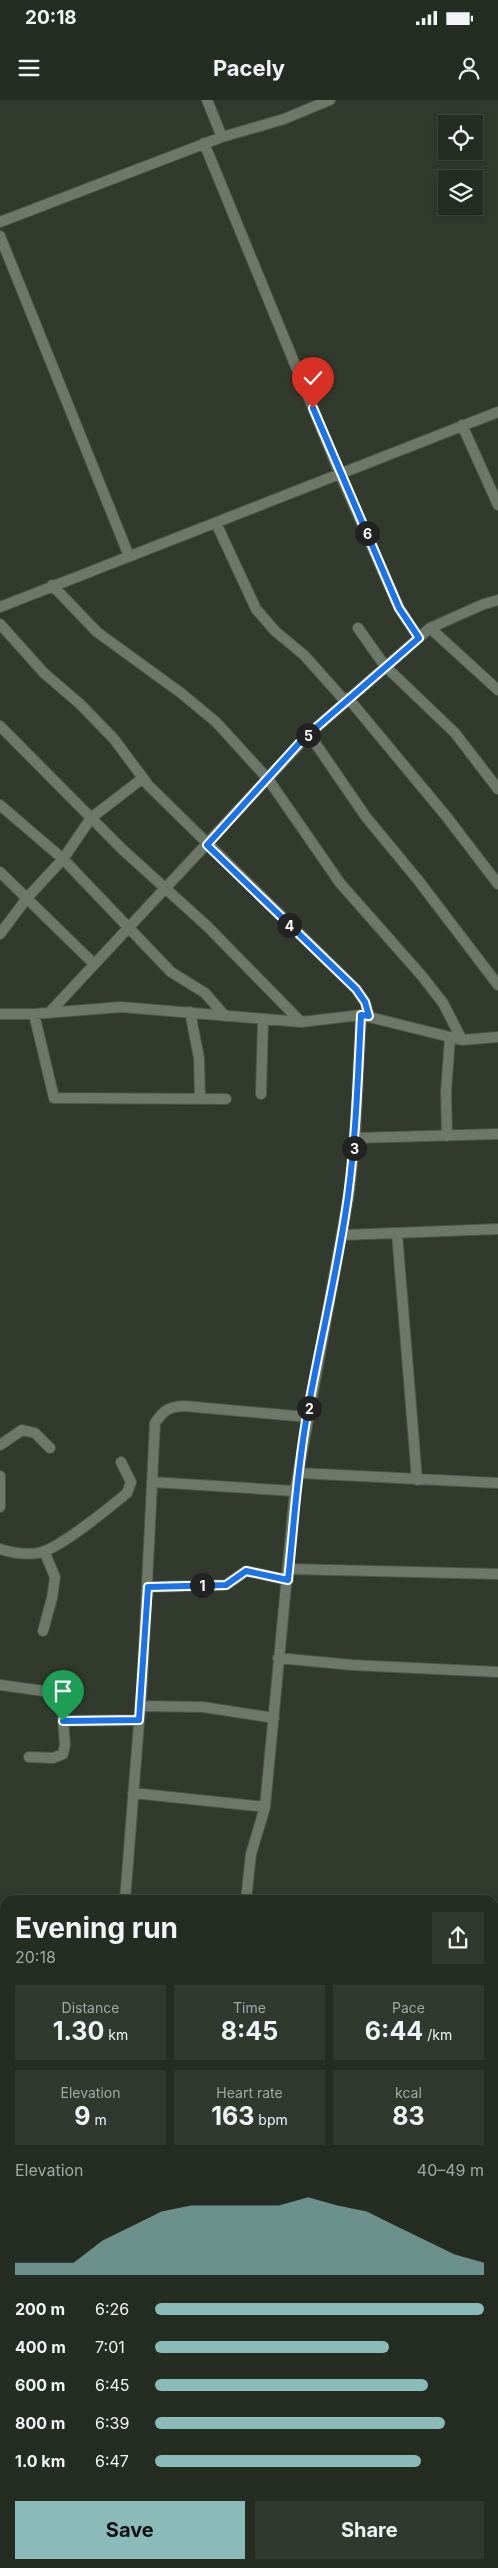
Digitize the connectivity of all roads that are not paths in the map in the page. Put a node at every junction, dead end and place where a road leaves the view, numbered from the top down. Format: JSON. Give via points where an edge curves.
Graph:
{"nodes":[{"id":1,"x":207,"y":100,"type":"edge"},
{"id":2,"x":330,"y":100,"type":"edge"},
{"id":3,"x":222,"y":137,"type":"junction"},
{"id":4,"x":204,"y":143,"type":"junction"},
{"id":5,"x":0,"y":222,"type":"edge"},
{"id":6,"x":0,"y":236,"type":"edge"},
{"id":7,"x":498,"y":412,"type":"edge"},
{"id":8,"x":462,"y":425,"type":"junction"},
{"id":9,"x":340,"y":474,"type":"junction"},
{"id":10,"x":498,"y":505,"type":"edge"},
{"id":11,"x":216,"y":523,"type":"junction"},
{"id":12,"x":129,"y":556,"type":"junction"},
{"id":13,"x":52,"y":585,"type":"junction"},
{"id":14,"x":498,"y":600,"type":"edge"},
{"id":15,"x":0,"y":607,"type":"edge"},
{"id":16,"x":0,"y":624,"type":"edge"},
{"id":17,"x":358,"y":628,"type":"dead end"},
{"id":18,"x":430,"y":628,"type":"junction"},
{"id":19,"x":419,"y":638,"type":"junction"},
{"id":20,"x":385,"y":666,"type":"junction"},
{"id":21,"x":498,"y":690,"type":"edge"},
{"id":22,"x":347,"y":699,"type":"junction"},
{"id":23,"x":0,"y":726,"type":"edge"},
{"id":24,"x":309,"y":734,"type":"junction"},
{"id":25,"x":143,"y":778,"type":"junction"},
{"id":26,"x":268,"y":779,"type":"junction"},
{"id":27,"x":498,"y":789,"type":"edge"},
{"id":28,"x":0,"y":805,"type":"edge"},
{"id":29,"x":91,"y":818,"type":"junction"},
{"id":30,"x":207,"y":845,"type":"junction"},
{"id":31,"x":63,"y":858,"type":"junction"},
{"id":32,"x":0,"y":872,"type":"edge"},
{"id":33,"x":498,"y":884,"type":"edge"},
{"id":34,"x":167,"y":888,"type":"junction"},
{"id":35,"x":27,"y":898,"type":"junction"},
{"id":36,"x":128,"y":927,"type":"junction"},
{"id":37,"x":0,"y":934,"type":"edge"},
{"id":38,"x":93,"y":963,"type":"junction"},
{"id":39,"x":498,"y":985,"type":"edge"},
{"id":40,"x":190,"y":1012,"type":"junction"},
{"id":41,"x":49,"y":1013,"type":"junction"},
{"id":42,"x":0,"y":1014,"type":"edge"},
{"id":43,"x":34,"y":1014,"type":"junction"},
{"id":44,"x":365,"y":1015,"type":"junction"},
{"id":45,"x":225,"y":1016,"type":"junction"},
{"id":46,"x":263,"y":1020,"type":"junction"},
{"id":47,"x":301,"y":1022,"type":"junction"},
{"id":48,"x":498,"y":1037,"type":"edge"},
{"id":49,"x":450,"y":1038,"type":"junction"},
{"id":50,"x":462,"y":1040,"type":"junction"},
{"id":51,"x":261,"y":1094,"type":"dead end"},
{"id":52,"x":200,"y":1099,"type":"junction"},
{"id":53,"x":226,"y":1099,"type":"dead end"},
{"id":54,"x":498,"y":1134,"type":"edge"},
{"id":55,"x":447,"y":1136,"type":"junction"},
{"id":56,"x":355,"y":1138,"type":"junction"},
{"id":57,"x":498,"y":1229,"type":"edge"},
{"id":58,"x":398,"y":1233,"type":"junction"},
{"id":59,"x":343,"y":1235,"type":"junction"},
{"id":60,"x":307,"y":1416,"type":"junction"},
{"id":61,"x":0,"y":1445,"type":"edge"},
{"id":62,"x":50,"y":1448,"type":"dead end"},
{"id":63,"x":122,"y":1462,"type":"dead end"},
{"id":64,"x":299,"y":1473,"type":"junction"},
{"id":65,"x":0,"y":1476,"type":"edge"},
{"id":66,"x":417,"y":1480,"type":"junction"},
{"id":67,"x":152,"y":1482,"type":"junction"},
{"id":68,"x":498,"y":1483,"type":"edge"},
{"id":69,"x":295,"y":1491,"type":"junction"},
{"id":70,"x":0,"y":1507,"type":"edge"},
{"id":71,"x":0,"y":1549,"type":"edge"},
{"id":72,"x":44,"y":1552,"type":"junction"},
{"id":73,"x":498,"y":1574,"type":"edge"},
{"id":74,"x":288,"y":1575,"type":"junction"},
{"id":75,"x":148,"y":1587,"type":"junction"},
{"id":76,"x":43,"y":1631,"type":"dead end"},
{"id":77,"x":278,"y":1658,"type":"junction"},
{"id":78,"x":498,"y":1672,"type":"edge"},
{"id":79,"x":0,"y":1685,"type":"edge"},
{"id":80,"x":140,"y":1706,"type":"junction"},
{"id":81,"x":274,"y":1718,"type":"junction"},
{"id":82,"x":139,"y":1720,"type":"junction"},
{"id":83,"x":63,"y":1721,"type":"junction"},
{"id":84,"x":29,"y":1757,"type":"dead end"},
{"id":85,"x":133,"y":1793,"type":"junction"},
{"id":86,"x":265,"y":1807,"type":"junction"},
{"id":87,"x":125,"y":1895,"type":"edge"},
{"id":88,"x":247,"y":1895,"type":"edge"}],
"edges":[{"from":1,"to":3,"type":"street"},
{"from":2,"to":3,"type":"street"},
{"from":3,"to":4,"type":"street"},
{"from":4,"to":5,"type":"street"},
{"from":4,"to":9,"type":"street"},
{"from":6,"to":12,"type":"street"},
{"from":7,"to":8,"type":"street"},
{"from":8,"to":9,"type":"street"},
{"from":8,"to":10,"type":"street"},
{"from":9,"to":11,"type":"street"},
{"from":9,"to":19,"type":"street","via":[[399,608]]},
{"from":11,"to":12,"type":"street"},
{"from":11,"to":22,"type":"street","via":[[256,609]]},
{"from":12,"to":13,"type":"street"},
{"from":13,"to":15,"type":"street"},
{"from":13,"to":26,"type":"street","via":[[97,632],[216,722]]},
{"from":14,"to":18,"type":"street"},
{"from":16,"to":25,"type":"street","via":[[44,673],[114,739]]},
{"from":17,"to":20,"type":"street"},
{"from":18,"to":19,"type":"street"},
{"from":18,"to":21,"type":"street"},
{"from":19,"to":20,"type":"street"},
{"from":20,"to":22,"type":"street"},
{"from":20,"to":27,"type":"street","via":[[455,732]]},
{"from":22,"to":24,"type":"street"},
{"from":22,"to":33,"type":"street","via":[[446,816]]},
{"from":23,"to":29,"type":"street"},
{"from":24,"to":26,"type":"street"},
{"from":24,"to":39,"type":"street","via":[[366,817],[430,894]]},
{"from":25,"to":29,"type":"street"},
{"from":25,"to":30,"type":"street"},
{"from":26,"to":30,"type":"street"},
{"from":26,"to":50,"type":"street","via":[[340,883],[443,1003]]},
{"from":28,"to":31,"type":"street"},
{"from":29,"to":31,"type":"street"},
{"from":29,"to":34,"type":"street"},
{"from":30,"to":34,"type":"street"},
{"from":30,"to":44,"type":"street","via":[[356,989],[365,1002]]},
{"from":31,"to":35,"type":"street"},
{"from":31,"to":36,"type":"street"},
{"from":32,"to":35,"type":"street"},
{"from":34,"to":36,"type":"street"},
{"from":34,"to":47,"type":"street"},
{"from":35,"to":37,"type":"street"},
{"from":35,"to":38,"type":"street"},
{"from":36,"to":38,"type":"street"},
{"from":36,"to":45,"type":"street","via":[[171,972],[205,993]]},
{"from":38,"to":41,"type":"street"},
{"from":40,"to":41,"type":"street","via":[[121,1007]]},
{"from":40,"to":45,"type":"street"},
{"from":40,"to":52,"type":"street","via":[[199,1058]]},
{"from":41,"to":43,"type":"street"},
{"from":42,"to":43,"type":"street"},
{"from":43,"to":52,"type":"street","via":[[54,1098]]},
{"from":44,"to":47,"type":"street"},
{"from":44,"to":49,"type":"street"},
{"from":44,"to":56,"type":"street"},
{"from":45,"to":46,"type":"street"},
{"from":46,"to":47,"type":"street"},
{"from":46,"to":51,"type":"street"},
{"from":48,"to":50,"type":"street"},
{"from":49,"to":50,"type":"street"},
{"from":49,"to":55,"type":"street"},
{"from":52,"to":53,"type":"street"},
{"from":54,"to":55,"type":"street"},
{"from":55,"to":56,"type":"street"},
{"from":56,"to":59,"type":"street"},
{"from":57,"to":58,"type":"street"},
{"from":58,"to":59,"type":"street"},
{"from":58,"to":66,"type":"street"},
{"from":59,"to":60,"type":"street"},
{"from":60,"to":64,"type":"street"},
{"from":60,"to":67,"type":"street","via":[[170,1407],[155,1423]]},
{"from":61,"to":62,"type":"street","via":[[22,1430],[35,1433]]},
{"from":63,"to":72,"type":"street","via":[[131,1482],[127,1493]]},
{"from":64,"to":66,"type":"street"},
{"from":64,"to":69,"type":"street"},
{"from":65,"to":70,"type":"street"},
{"from":66,"to":68,"type":"street"},
{"from":67,"to":69,"type":"street"},
{"from":67,"to":75,"type":"street"},
{"from":69,"to":74,"type":"street"},
{"from":71,"to":72,"type":"street","via":[[16,1554]]},
{"from":72,"to":76,"type":"street","via":[[55,1576]]},
{"from":73,"to":74,"type":"street"},
{"from":74,"to":75,"type":"street","via":[[246,1571],[226,1585]]},
{"from":74,"to":77,"type":"street"},
{"from":75,"to":80,"type":"street"},
{"from":77,"to":78,"type":"street"},
{"from":77,"to":81,"type":"street"},
{"from":79,"to":83,"type":"street","via":[[44,1691],[56,1698],[62,1708]]},
{"from":80,"to":81,"type":"street","via":[[203,1707]]},
{"from":80,"to":82,"type":"street"},
{"from":81,"to":86,"type":"street"},
{"from":82,"to":83,"type":"street"},
{"from":82,"to":85,"type":"street"},
{"from":83,"to":84,"type":"street","via":[[63,1754],[53,1758]]},
{"from":85,"to":86,"type":"street"},
{"from":85,"to":87,"type":"street"},
{"from":86,"to":88,"type":"street","via":[[251,1854]]}]}
